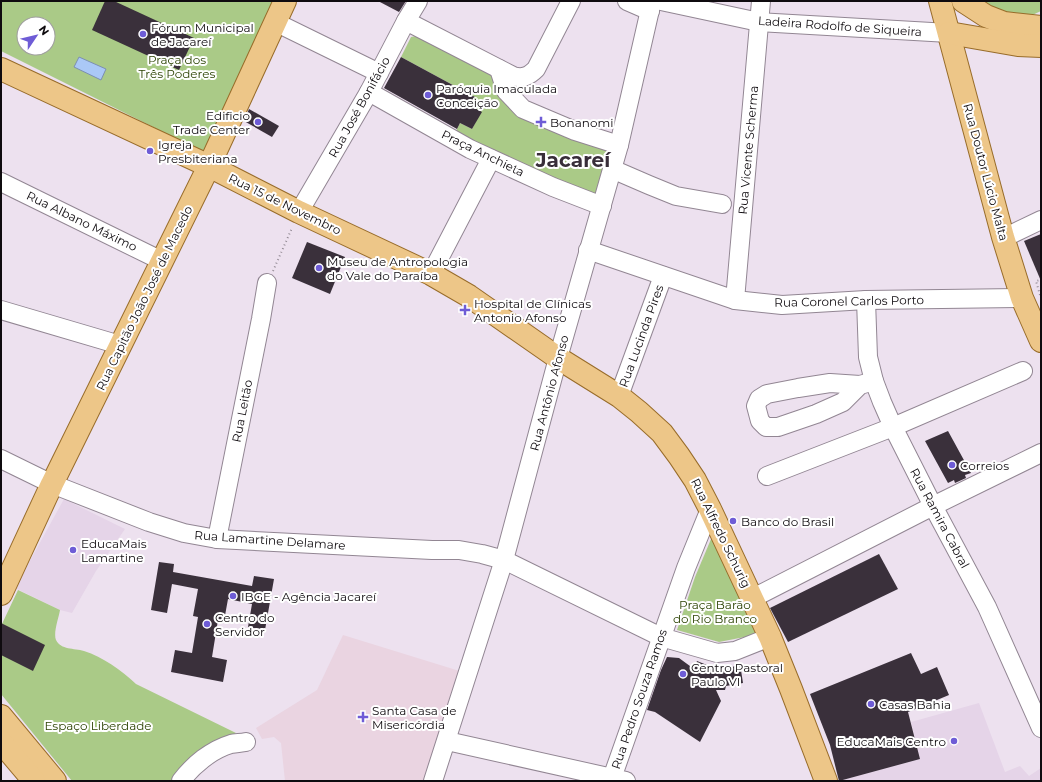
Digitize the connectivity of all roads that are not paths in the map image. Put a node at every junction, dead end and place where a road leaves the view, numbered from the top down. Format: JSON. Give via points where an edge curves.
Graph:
{"nodes":[{"id":1,"x":285,"y":1,"type":"edge"},
{"id":2,"x":418,"y":1,"type":"edge"},
{"id":3,"x":571,"y":1,"type":"edge"},
{"id":4,"x":627,"y":1,"type":"edge"},
{"id":5,"x":761,"y":1,"type":"edge"},
{"id":6,"x":940,"y":1,"type":"edge"},
{"id":7,"x":963,"y":1,"type":"edge"},
{"id":8,"x":655,"y":4,"type":"edge"},
{"id":9,"x":406,"y":21,"type":"junction"},
{"id":10,"x":275,"y":22,"type":"junction"},
{"id":11,"x":759,"y":22,"type":"junction"},
{"id":12,"x":1041,"y":27,"type":"edge"},
{"id":13,"x":949,"y":33,"type":"junction"},
{"id":14,"x":1041,"y":46,"type":"edge"},
{"id":15,"x":1,"y":69,"type":"edge"},
{"id":16,"x":499,"y":69,"type":"junction"},
{"id":17,"x":379,"y":73,"type":"junction"},
{"id":18,"x":369,"y":92,"type":"junction"},
{"id":19,"x":619,"y":145,"type":"junction"},
{"id":20,"x":491,"y":159,"type":"junction"},
{"id":21,"x":209,"y":166,"type":"junction"},
{"id":22,"x":612,"y":169,"type":"junction"},
{"id":23,"x":1,"y":182,"type":"edge"},
{"id":24,"x":722,"y":204,"type":"dead end"},
{"id":25,"x":602,"y":206,"type":"junction"},
{"id":26,"x":300,"y":212,"type":"junction"},
{"id":27,"x":1041,"y":220,"type":"edge"},
{"id":28,"x":1003,"y":237,"type":"junction"},
{"id":29,"x":588,"y":250,"type":"junction"},
{"id":30,"x":162,"y":261,"type":"junction"},
{"id":31,"x":431,"y":274,"type":"junction"},
{"id":32,"x":663,"y":276,"type":"junction"},
{"id":33,"x":267,"y":283,"type":"road end"},
{"id":34,"x":1031,"y":297,"type":"edge"},
{"id":35,"x":735,"y":300,"type":"junction"},
{"id":36,"x":866,"y":300,"type":"junction"},
{"id":37,"x":1,"y":310,"type":"edge"},
{"id":38,"x":1040,"y":339,"type":"edge"},
{"id":39,"x":120,"y":345,"type":"junction"},
{"id":40,"x":558,"y":358,"type":"junction"},
{"id":41,"x":1023,"y":371,"type":"dead end"},
{"id":42,"x":867,"y":383,"type":"junction"},
{"id":43,"x":619,"y":396,"type":"junction"},
{"id":44,"x":893,"y":427,"type":"junction"},
{"id":45,"x":1041,"y":453,"type":"edge"},
{"id":46,"x":1,"y":459,"type":"edge"},
{"id":47,"x":768,"y":476,"type":"dead end"},
{"id":48,"x":52,"y":484,"type":"junction"},
{"id":49,"x":933,"y":506,"type":"junction"},
{"id":50,"x":710,"y":509,"type":"junction"},
{"id":51,"x":217,"y":539,"type":"junction"},
{"id":52,"x":504,"y":560,"type":"junction"},
{"id":53,"x":1,"y":594,"type":"edge"},
{"id":54,"x":753,"y":598,"type":"junction"},
{"id":55,"x":770,"y":636,"type":"junction"},
{"id":56,"x":661,"y":637,"type":"junction"},
{"id":57,"x":1,"y":716,"type":"edge"},
{"id":58,"x":1041,"y":728,"type":"edge"},
{"id":59,"x":447,"y":741,"type":"junction"},
{"id":60,"x":1,"y":742,"type":"edge"},
{"id":61,"x":246,"y":742,"type":"dead end"},
{"id":62,"x":619,"y":779,"type":"edge"},
{"id":63,"x":31,"y":780,"type":"edge"},
{"id":64,"x":55,"y":781,"type":"edge"},
{"id":65,"x":181,"y":781,"type":"edge"},
{"id":66,"x":433,"y":781,"type":"edge"},
{"id":67,"x":826,"y":781,"type":"edge"}],
"edges":[{"from":1,"to":10,"type":"main road","name":"Rua Capitão João José de Macedo"},
{"from":2,"to":9,"type":"street","name":"Rua José Bonifácio"},
{"from":3,"to":16,"type":"street","via":[[532,73],[519,78]]},
{"from":4,"to":8,"type":"street","name":"Ladeira Rodolfo de Siqueira"},
{"from":5,"to":11,"type":"street","name":"Rua Vicente Scherma"},
{"from":6,"to":13,"type":"main road","name":"Rua Doutor Lúcio Malta"},
{"from":7,"to":12,"type":"main road","via":[[986,16],[1004,23]]},
{"from":8,"to":11,"type":"street","name":"Ladeira Rodolfo de Siqueira"},
{"from":8,"to":19,"type":"street","name":"Rua Antônio Afonso"},
{"from":9,"to":16,"type":"street"},
{"from":9,"to":17,"type":"street","name":"Rua José Bonifácio"},
{"from":10,"to":17,"type":"street"},
{"from":10,"to":21,"type":"main road","name":"Rua Capitão João José de Macedo"},
{"from":11,"to":13,"type":"street","name":"Ladeira Rodolfo de Siqueira"},
{"from":11,"to":35,"type":"street","name":"Rua Vicente Scherma"},
{"from":13,"to":14,"type":"main road","via":[[1018,45]]},
{"from":13,"to":28,"type":"main road","name":"Rua Doutor Lúcio Malta"},
{"from":15,"to":21,"type":"main road","name":"Rua 15 de Novembro"},
{"from":16,"to":19,"type":"street","via":[[506,91],[523,109],[575,131]]},
{"from":17,"to":18,"type":"street","name":"Rua José Bonifácio"},
{"from":18,"to":20,"type":"street","name":"Praça Anchieta"},
{"from":18,"to":26,"type":"street","name":"Rua José Bonifácio"},
{"from":19,"to":22,"type":"street","name":"Rua Antônio Afonso"},
{"from":20,"to":25,"type":"street","name":"Praça Anchieta"},
{"from":20,"to":31,"type":"street"},
{"from":21,"to":26,"type":"main road","name":"Rua 15 de Novembro"},
{"from":21,"to":30,"type":"main road","name":"Rua Capitão João José de Macedo"},
{"from":22,"to":24,"type":"street","via":[[676,196]]},
{"from":22,"to":25,"type":"street","name":"Rua Antônio Afonso"},
{"from":23,"to":30,"type":"street","name":"Rua Albano Máximo"},
{"from":25,"to":29,"type":"street","name":"Rua Antônio Afonso"},
{"from":26,"to":31,"type":"main road","name":"Rua 15 de Novembro"},
{"from":27,"to":28,"type":"street"},
{"from":28,"to":34,"type":"main road","name":"Rua Doutor Lúcio Malta"},
{"from":29,"to":32,"type":"street","name":"Rua Coronel Carlos Porto"},
{"from":29,"to":40,"type":"street","name":"Rua Antônio Afonso"},
{"from":30,"to":39,"type":"main road","name":"Rua Capitão João José de Macedo"},
{"from":31,"to":40,"type":"main road","name":"Rua 15 de Novembro","via":[[469,296]]},
{"from":32,"to":35,"type":"street","name":"Rua Coronel Carlos Porto"},
{"from":32,"to":43,"type":"street","name":"Rua Lucinda Pires"},
{"from":33,"to":51,"type":"street","name":"Rua Leitão"},
{"from":34,"to":36,"type":"street","name":"Rua Coronel Carlos Porto"},
{"from":34,"to":38,"type":"main road","name":"Rua Doutor Lúcio Malta"},
{"from":35,"to":36,"type":"street","name":"Rua Coronel Carlos Porto","via":[[782,304]]},
{"from":36,"to":42,"type":"street","name":"Rua Ramira Cabral"},
{"from":37,"to":39,"type":"street"},
{"from":39,"to":48,"type":"main road","name":"Rua Capitão João José de Macedo"},
{"from":40,"to":43,"type":"main road","name":"Rua Alfredo Schurig"},
{"from":40,"to":52,"type":"street","name":"Rua Antônio Afonso"},
{"from":41,"to":44,"type":"street"},
{"from":42,"to":42,"type":"street","via":[[830,383],[767,394],[759,399],[756,406],[760,421],[766,427],[778,427],[816,414],[843,402]]},
{"from":42,"to":44,"type":"street","name":"Rua Ramira Cabral"},
{"from":43,"to":50,"type":"main road","name":"Rua Alfredo Schurig","via":[[662,433],[695,480]]},
{"from":44,"to":47,"type":"street"},
{"from":44,"to":49,"type":"street","name":"Rua Ramira Cabral"},
{"from":45,"to":49,"type":"street"},
{"from":46,"to":48,"type":"street","name":"Rua Lamartine Delamare"},
{"from":48,"to":51,"type":"street","name":"Rua Lamartine Delamare","via":[[149,522],[184,533]]},
{"from":48,"to":53,"type":"main road","name":"Rua Capitão João José de Macedo"},
{"from":49,"to":54,"type":"street"},
{"from":49,"to":58,"type":"street","name":"Rua Ramira Cabral","via":[[987,607]]},
{"from":50,"to":54,"type":"main road","name":"Rua Alfredo Schurig"},
{"from":50,"to":56,"type":"street","name":"Rua Pedro Souza Ramos"},
{"from":51,"to":52,"type":"street","name":"Rua Lamartine Delamare","via":[[459,550]]},
{"from":52,"to":56,"type":"street","name":"Rua Lamartine Delamare"},
{"from":52,"to":59,"type":"street","name":"Rua Antônio Afonso"},
{"from":54,"to":55,"type":"main road","name":"Rua Alfredo Schurig"},
{"from":55,"to":56,"type":"street","via":[[735,651],[717,653]]},
{"from":55,"to":67,"type":"main road","name":"Rua Alfredo Schurig"},
{"from":56,"to":62,"type":"street","name":"Rua Pedro Souza Ramos"},
{"from":57,"to":64,"type":"main road"},
{"from":59,"to":62,"type":"street"},
{"from":59,"to":66,"type":"street","name":"Rua Antônio Afonso"},
{"from":60,"to":63,"type":"main road"},
{"from":61,"to":65,"type":"street","via":[[231,744],[215,751],[198,763]]}]}
